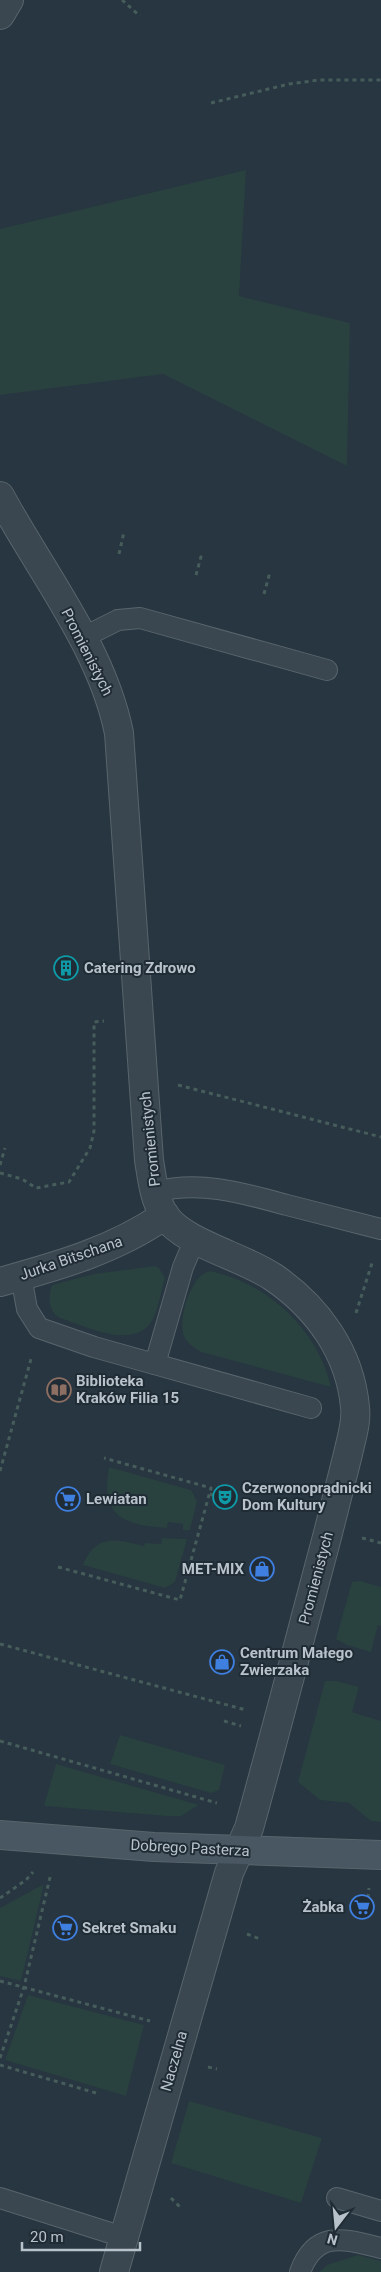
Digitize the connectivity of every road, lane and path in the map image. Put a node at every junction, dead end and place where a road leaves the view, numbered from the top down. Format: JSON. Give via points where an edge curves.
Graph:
{"nodes":[{"id":1,"x":9,"y":0,"type":"edge"},
{"id":2,"x":122,"y":0,"type":"edge"},
{"id":3,"x":0,"y":15,"type":"edge"},
{"id":4,"x":140,"y":16,"type":"dead end"},
{"id":5,"x":381,"y":80,"type":"edge"},
{"id":6,"x":211,"y":103,"type":"dead end"},
{"id":7,"x":0,"y":496,"type":"edge"},
{"id":8,"x":124,"y":532,"type":"dead end"},
{"id":9,"x":202,"y":553,"type":"dead end"},
{"id":10,"x":118,"y":554,"type":"dead end"},
{"id":11,"x":270,"y":572,"type":"dead end"},
{"id":12,"x":196,"y":575,"type":"dead end"},
{"id":13,"x":264,"y":594,"type":"dead end"},
{"id":14,"x":82,"y":638,"type":"junction"},
{"id":15,"x":327,"y":670,"type":"dead end"},
{"id":16,"x":108,"y":1021,"type":"dead end"},
{"id":17,"x":168,"y":1082,"type":"dead end"},
{"id":18,"x":381,"y":1138,"type":"edge"},
{"id":19,"x":5,"y":1148,"type":"dead end"},
{"id":20,"x":0,"y":1165,"type":"edge"},
{"id":21,"x":0,"y":1173,"type":"edge"},
{"id":22,"x":160,"y":1204,"type":"junction"},
{"id":23,"x":381,"y":1229,"type":"edge"},
{"id":24,"x":195,"y":1239,"type":"junction"},
{"id":25,"x":375,"y":1253,"type":"dead end"},
{"id":26,"x":10,"y":1279,"type":"edge"},
{"id":27,"x":356,"y":1316,"type":"dead end"},
{"id":28,"x":39,"y":1328,"type":"junction"},
{"id":29,"x":155,"y":1364,"type":"junction"},
{"id":30,"x":311,"y":1408,"type":"dead end"},
{"id":31,"x":104,"y":1458,"type":"dead end"},
{"id":32,"x":0,"y":1471,"type":"edge"},
{"id":33,"x":210,"y":1494,"type":"junction"},
{"id":34,"x":218,"y":1496,"type":"dead end"},
{"id":35,"x":357,"y":1536,"type":"dead end"},
{"id":36,"x":381,"y":1543,"type":"edge"},
{"id":37,"x":58,"y":1567,"type":"dead end"},
{"id":38,"x":0,"y":1644,"type":"edge"},
{"id":39,"x":249,"y":1711,"type":"dead end"},
{"id":40,"x":224,"y":1722,"type":"dead end"},
{"id":41,"x":244,"y":1726,"type":"dead end"},
{"id":42,"x":0,"y":1741,"type":"edge"},
{"id":43,"x":217,"y":1803,"type":"dead end"},
{"id":44,"x":0,"y":1835,"type":"edge"},
{"id":45,"x":239,"y":1851,"type":"junction"},
{"id":46,"x":381,"y":1855,"type":"edge"},
{"id":47,"x":53,"y":1865,"type":"dead end"},
{"id":48,"x":36,"y":1869,"type":"dead end"},
{"id":49,"x":0,"y":1898,"type":"edge"},
{"id":50,"x":0,"y":1981,"type":"edge"},
{"id":51,"x":24,"y":1987,"type":"junction"},
{"id":52,"x":153,"y":2022,"type":"dead end"},
{"id":53,"x":0,"y":2058,"type":"edge"},
{"id":54,"x":0,"y":2064,"type":"edge"},
{"id":55,"x":96,"y":2093,"type":"dead end"},
{"id":56,"x":0,"y":2198,"type":"edge"},
{"id":57,"x":337,"y":2198,"type":"dead end"},
{"id":58,"x":381,"y":2211,"type":"edge"},
{"id":59,"x":123,"y":2237,"type":"junction"},
{"id":60,"x":381,"y":2248,"type":"edge"},
{"id":61,"x":114,"y":2272,"type":"edge"},
{"id":62,"x":300,"y":2272,"type":"edge"}],
"edges":[{"from":1,"to":3,"type":"street"},
{"from":2,"to":4,"type":"path"},
{"from":5,"to":6,"type":"path","via":[[319,80],[289,84]]},
{"from":7,"to":14,"type":"street","name":"Promienistych"},
{"from":8,"to":10,"type":"path"},
{"from":9,"to":12,"type":"path"},
{"from":11,"to":13,"type":"path"},
{"from":14,"to":15,"type":"lane","via":[[118,620],[140,618]]},
{"from":14,"to":22,"type":"street","name":"Promienistych","via":[[108,692],[119,733],[149,1160]]},
{"from":16,"to":21,"type":"path","via":[[94,1022],[94,1132],[90,1148],[69,1182],[36,1188],[22,1179]]},
{"from":17,"to":18,"type":"path"},
{"from":19,"to":20,"type":"path"},
{"from":22,"to":23,"type":"lane","via":[[184,1186],[209,1187]]},
{"from":22,"to":24,"type":"street","name":"Promienistych","via":[[172,1224]]},
{"from":22,"to":26,"type":"street","name":"Jurka Bitschana","via":[[145,1229],[110,1247]]},
{"from":24,"to":29,"type":"lane","via":[[183,1267]]},
{"from":24,"to":45,"type":"street","name":"Promienistych","via":[[250,1262],[284,1284],[313,1310],[344,1360],[356,1410],[336,1505],[252,1818]]},
{"from":25,"to":27,"type":"path"},
{"from":26,"to":28,"type":"lane"},
{"from":28,"to":29,"type":"lane"},
{"from":28,"to":32,"type":"path"},
{"from":29,"to":30,"type":"lane"},
{"from":31,"to":33,"type":"path","via":[[212,1488]]},
{"from":33,"to":34,"type":"path"},
{"from":33,"to":37,"type":"path","via":[[180,1600]]},
{"from":35,"to":36,"type":"path"},
{"from":38,"to":39,"type":"path"},
{"from":40,"to":41,"type":"path"},
{"from":42,"to":43,"type":"path"},
{"from":44,"to":45,"type":"street","name":"Dobrego Pasterza"},
{"from":45,"to":46,"type":"street","name":"Dobrego Pasterza"},
{"from":45,"to":59,"type":"street","name":"Naczelna","via":[[229,1873]]},
{"from":47,"to":51,"type":"path"},
{"from":48,"to":49,"type":"path"},
{"from":50,"to":51,"type":"path"},
{"from":51,"to":52,"type":"path"},
{"from":51,"to":53,"type":"path"},
{"from":54,"to":55,"type":"path"},
{"from":56,"to":59,"type":"lane"},
{"from":57,"to":58,"type":"lane"},
{"from":59,"to":61,"type":"street","name":"Naczelna"},
{"from":60,"to":62,"type":"lane","via":[[345,2239],[328,2240],[306,2256]]}]}
